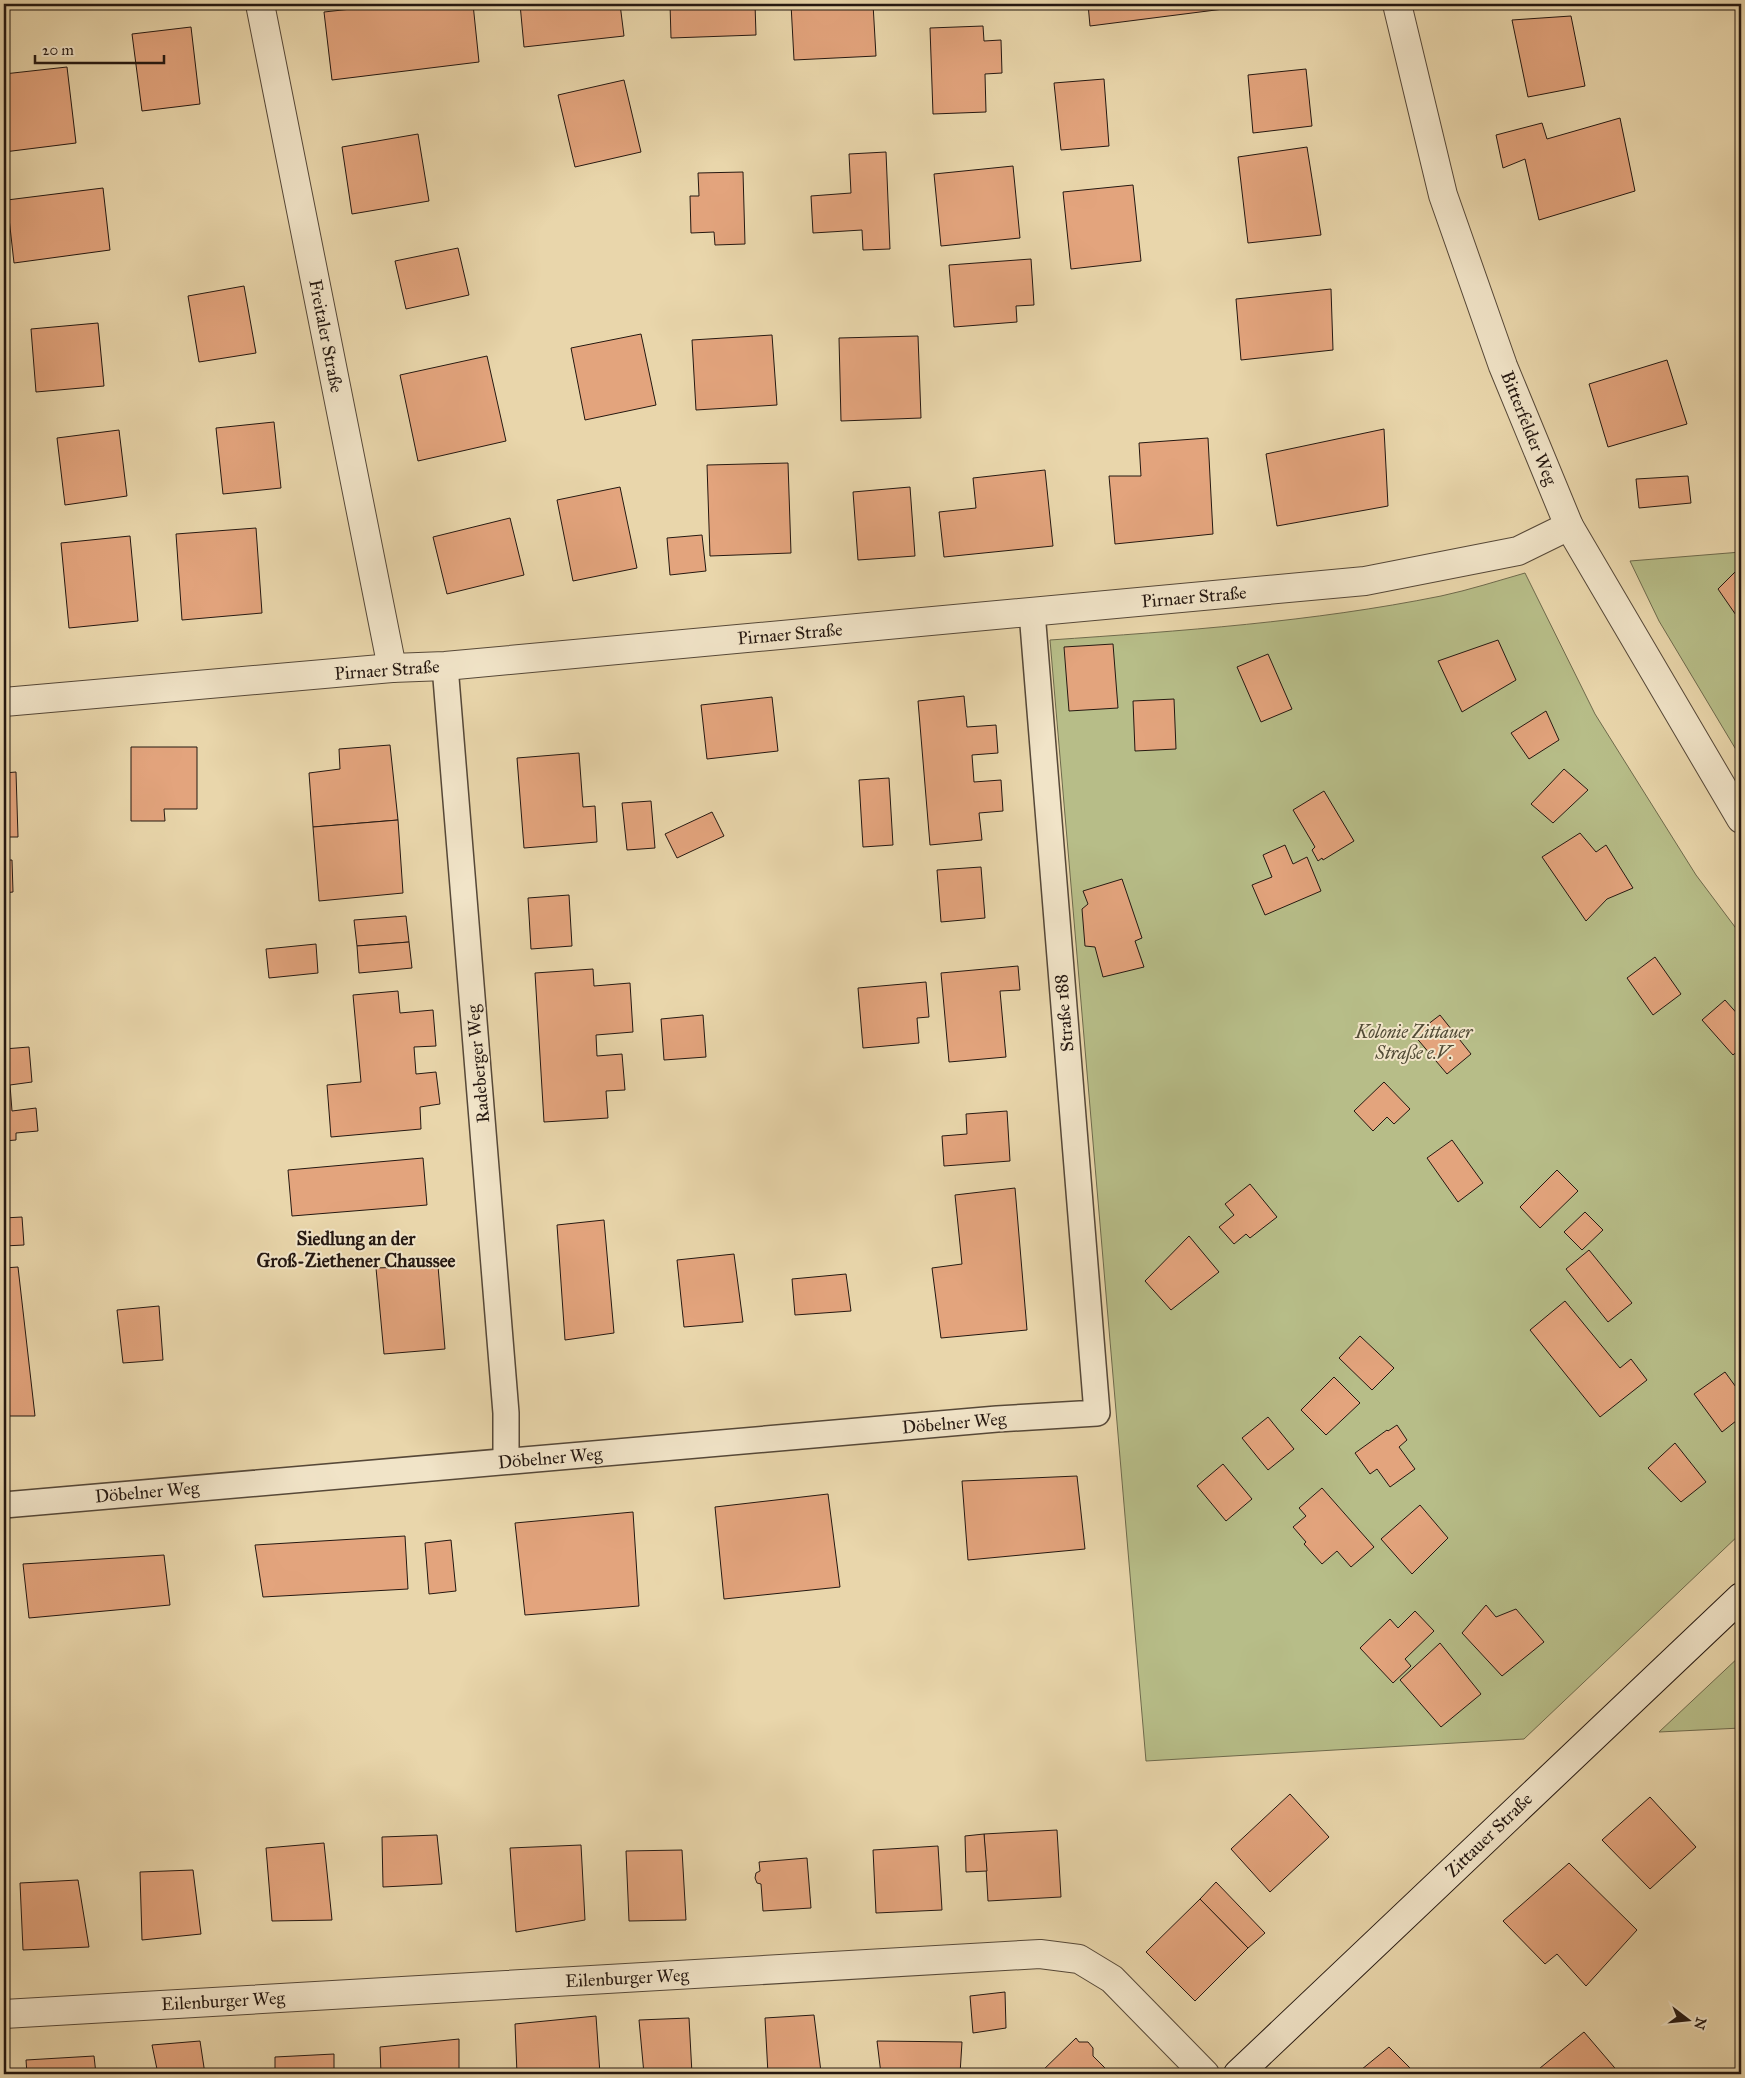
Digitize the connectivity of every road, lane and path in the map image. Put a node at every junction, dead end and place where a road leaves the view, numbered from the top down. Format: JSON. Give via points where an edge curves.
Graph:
{"nodes":[{"id":1,"x":260,"y":4,"type":"edge"},
{"id":2,"x":1397,"y":4,"type":"edge"},
{"id":3,"x":1569,"y":526,"type":"junction"},
{"id":4,"x":1032,"y":612,"type":"junction"},
{"id":5,"x":445,"y":666,"type":"junction"},
{"id":6,"x":392,"y":668,"type":"junction"},
{"id":7,"x":4,"y":702,"type":"edge"},
{"id":8,"x":1741,"y":819,"type":"edge"},
{"id":9,"x":1097,"y":1414,"type":"joint"},
{"id":10,"x":506,"y":1461,"type":"junction"},
{"id":11,"x":4,"y":1504,"type":"edge"},
{"id":12,"x":1741,"y":1597,"type":"edge"},
{"id":13,"x":4,"y":2014,"type":"edge"},
{"id":14,"x":1206,"y":2074,"type":"edge"},
{"id":15,"x":1238,"y":2074,"type":"edge"}],
"edges":[{"from":1,"to":6,"type":"street","name":"Freitaler Straße"},
{"from":2,"to":3,"type":"street","name":"Bitterfelder Weg","via":[[1443,195],[1503,366]]},
{"from":3,"to":4,"type":"street","name":"Pirnaer Straße","via":[[1518,550],[1365,580]]},
{"from":3,"to":8,"type":"street","name":"Bitterfelder Weg"},
{"from":4,"to":5,"type":"street","name":"Pirnaer Straße"},
{"from":4,"to":9,"type":"lane","name":"Straße 188"},
{"from":5,"to":6,"type":"street","name":"Pirnaer Straße"},
{"from":5,"to":10,"type":"lane","name":"Radeberger Weg","via":[[506,1413]]},
{"from":6,"to":7,"type":"street","name":"Pirnaer Straße"},
{"from":9,"to":10,"type":"lane","name":"Döbelner Weg","via":[[997,1419]]},
{"from":10,"to":11,"type":"lane","name":"Döbelner Weg"},
{"from":12,"to":15,"type":"street","name":"Zittauer Straße"},
{"from":13,"to":14,"type":"street","name":"Eilenburger Weg","via":[[1040,1954],[1079,1959],[1112,1979]]}]}
